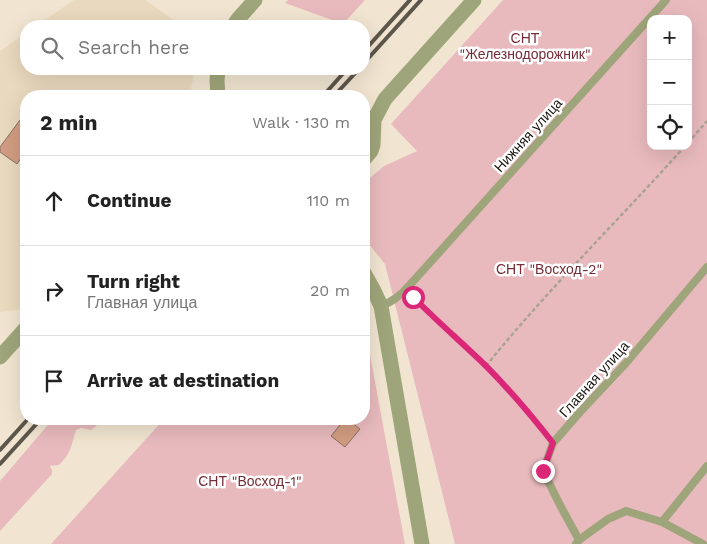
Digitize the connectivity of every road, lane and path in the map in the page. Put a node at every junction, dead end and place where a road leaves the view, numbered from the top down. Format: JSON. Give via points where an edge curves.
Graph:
{"nodes":[{"id":1,"x":255,"y":0,"type":"edge"},
{"id":2,"x":474,"y":0,"type":"edge"},
{"id":3,"x":666,"y":0,"type":"edge"},
{"id":4,"x":237,"y":20,"type":"edge"},
{"id":5,"x":218,"y":75,"type":"edge"},
{"id":6,"x":218,"y":90,"type":"edge"},
{"id":7,"x":707,"y":121,"type":"edge"},
{"id":8,"x":692,"y":138,"type":"edge"},
{"id":9,"x":681,"y":150,"type":"edge"},
{"id":10,"x":370,"y":153,"type":"edge"},
{"id":11,"x":707,"y":267,"type":"edge"},
{"id":12,"x":370,"y":284,"type":"edge"},
{"id":13,"x":408,"y":287,"type":"junction"},
{"id":14,"x":381,"y":306,"type":"junction"},
{"id":15,"x":20,"y":335,"type":"edge"},
{"id":16,"x":0,"y":357,"type":"edge"},
{"id":17,"x":486,"y":366,"type":"junction"},
{"id":18,"x":553,"y":443,"type":"junction"},
{"id":19,"x":707,"y":466,"type":"edge"},
{"id":20,"x":662,"y":522,"type":"junction"},
{"id":21,"x":424,"y":542,"type":"edge"},
{"id":22,"x":578,"y":542,"type":"edge"},
{"id":23,"x":703,"y":544,"type":"edge"}],
"edges":[{"from":1,"to":4,"type":"street"},
{"from":2,"to":10,"type":"street","via":[[385,98],[374,120],[374,145]]},
{"from":3,"to":13,"type":"lane","name":"Нижняя улица"},
{"from":5,"to":6,"type":"street"},
{"from":7,"to":8,"type":"path"},
{"from":9,"to":17,"type":"path","via":[[513,332]]},
{"from":11,"to":18,"type":"lane","name":"Главная улица","via":[[626,364]]},
{"from":12,"to":14,"type":"street"},
{"from":13,"to":14,"type":"lane","name":"Нижняя улица"},
{"from":13,"to":17,"type":"path","via":[[413,297]]},
{"from":14,"to":21,"type":"street"},
{"from":15,"to":16,"type":"street"},
{"from":17,"to":18,"type":"path"},
{"from":18,"to":22,"type":"lane","name":"Главная улица","via":[[543,471]]},
{"from":19,"to":20,"type":"lane"},
{"from":20,"to":22,"type":"lane","via":[[626,511]]},
{"from":20,"to":23,"type":"lane"}]}
